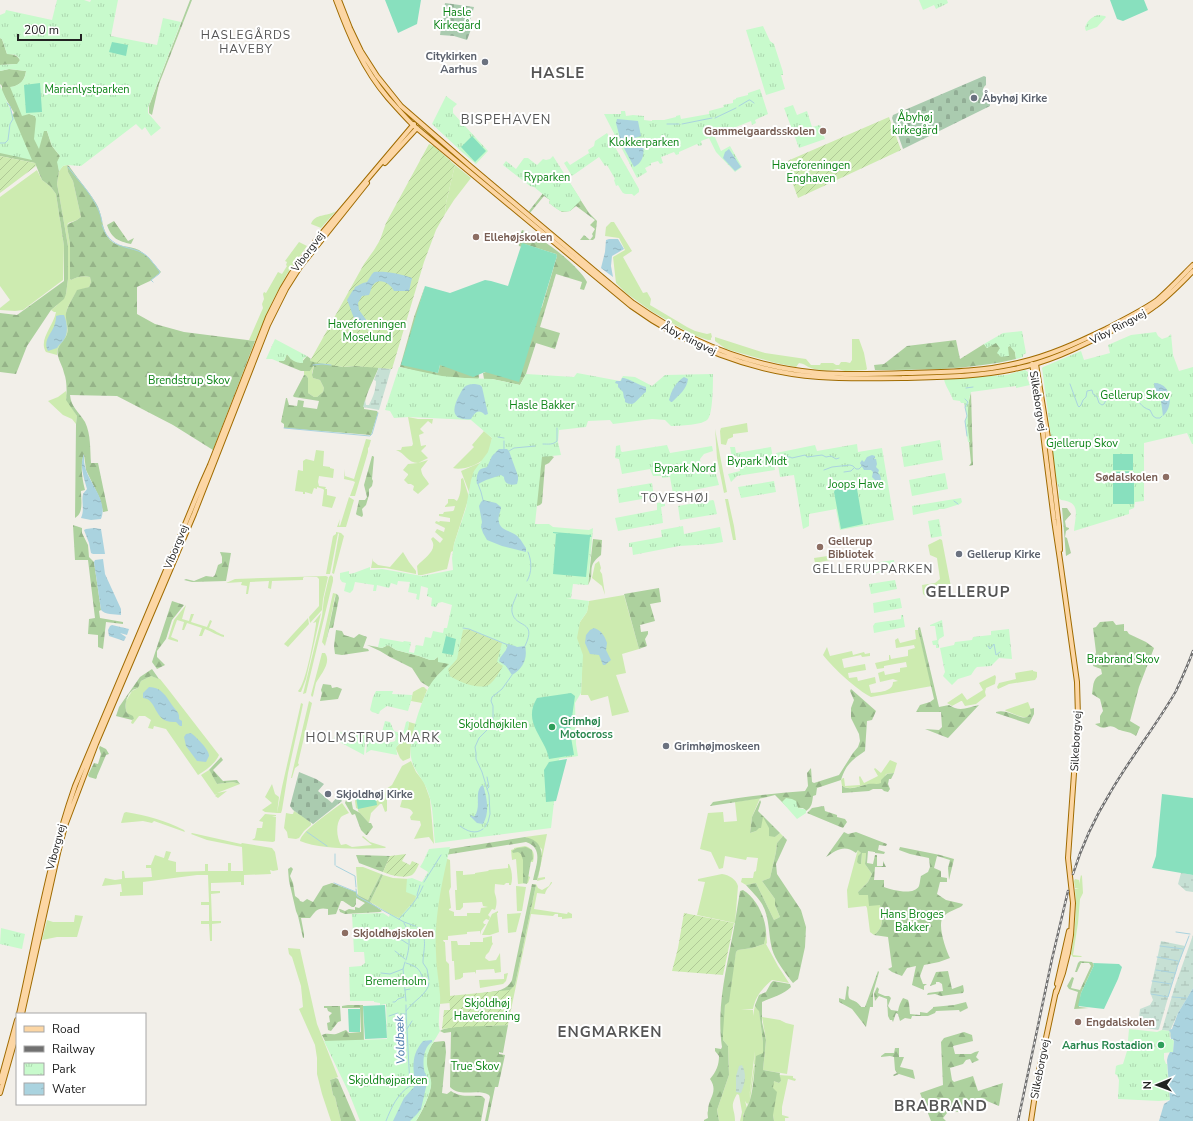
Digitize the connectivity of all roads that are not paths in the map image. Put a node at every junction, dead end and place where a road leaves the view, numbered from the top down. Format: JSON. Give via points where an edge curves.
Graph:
{"nodes":[{"id":1,"x":338,"y":0,"type":"edge"},
{"id":2,"x":419,"y":122,"type":"junction"},
{"id":3,"x":413,"y":125,"type":"junction"},
{"id":4,"x":417,"y":128,"type":"junction"},
{"id":5,"x":1193,"y":265,"type":"edge"},
{"id":6,"x":1193,"y":271,"type":"edge"},
{"id":7,"x":1033,"y":359,"type":"junction"},
{"id":8,"x":1034,"y":364,"type":"junction"},
{"id":9,"x":19,"y":1013,"type":"edge"},
{"id":10,"x":22,"y":1013,"type":"edge"},
{"id":11,"x":16,"y":1024,"type":"edge"},
{"id":12,"x":16,"y":1037,"type":"edge"},
{"id":13,"x":0,"y":1082,"type":"edge"},
{"id":14,"x":0,"y":1093,"type":"edge"},
{"id":15,"x":1031,"y":1121,"type":"edge"}],
"edges":[{"from":1,"to":2,"type":"main road","name":"Åby Ringvej","via":[[374,73],[394,98]]},
{"from":1,"to":3,"type":"main road","name":"Åby Ringvej","via":[[351,38],[370,73],[387,98]]},
{"from":2,"to":3,"type":"main road","name":"Viborgvej"},
{"from":2,"to":7,"type":"main road","name":"Åby Ringvej","via":[[633,303],[682,333],[723,351],[777,366],[831,373],[965,371]]},
{"from":3,"to":4,"type":"main road","name":"Åby Ringvej"},
{"from":3,"to":9,"type":"main road","name":"Viborgvej","via":[[310,246],[273,306],[210,465],[78,779],[55,850]]},
{"from":4,"to":8,"type":"main road","name":"Åby Ringvej","via":[[631,306],[670,331],[718,354],[779,372],[837,378],[958,376],[1004,371]]},
{"from":4,"to":10,"type":"main road","name":"Viborgvej","via":[[377,171],[304,260],[271,319],[194,514],[96,744],[65,826]]},
{"from":5,"to":7,"type":"main road","name":"Viby Ringvej","via":[[1165,293],[1143,309],[1080,341]]},
{"from":6,"to":8,"type":"main road","name":"Viby Ringvej","via":[[1161,302],[1144,314],[1078,348]]},
{"from":7,"to":8,"type":"main road","name":"Silkeborgvej"},
{"from":8,"to":15,"type":"main road","name":"Silkeborgvej","via":[[1078,700],[1068,854],[1073,903],[1071,936],[1040,1064]]},
{"from":11,"to":13,"type":"main road"},
{"from":12,"to":14,"type":"main road"}]}
